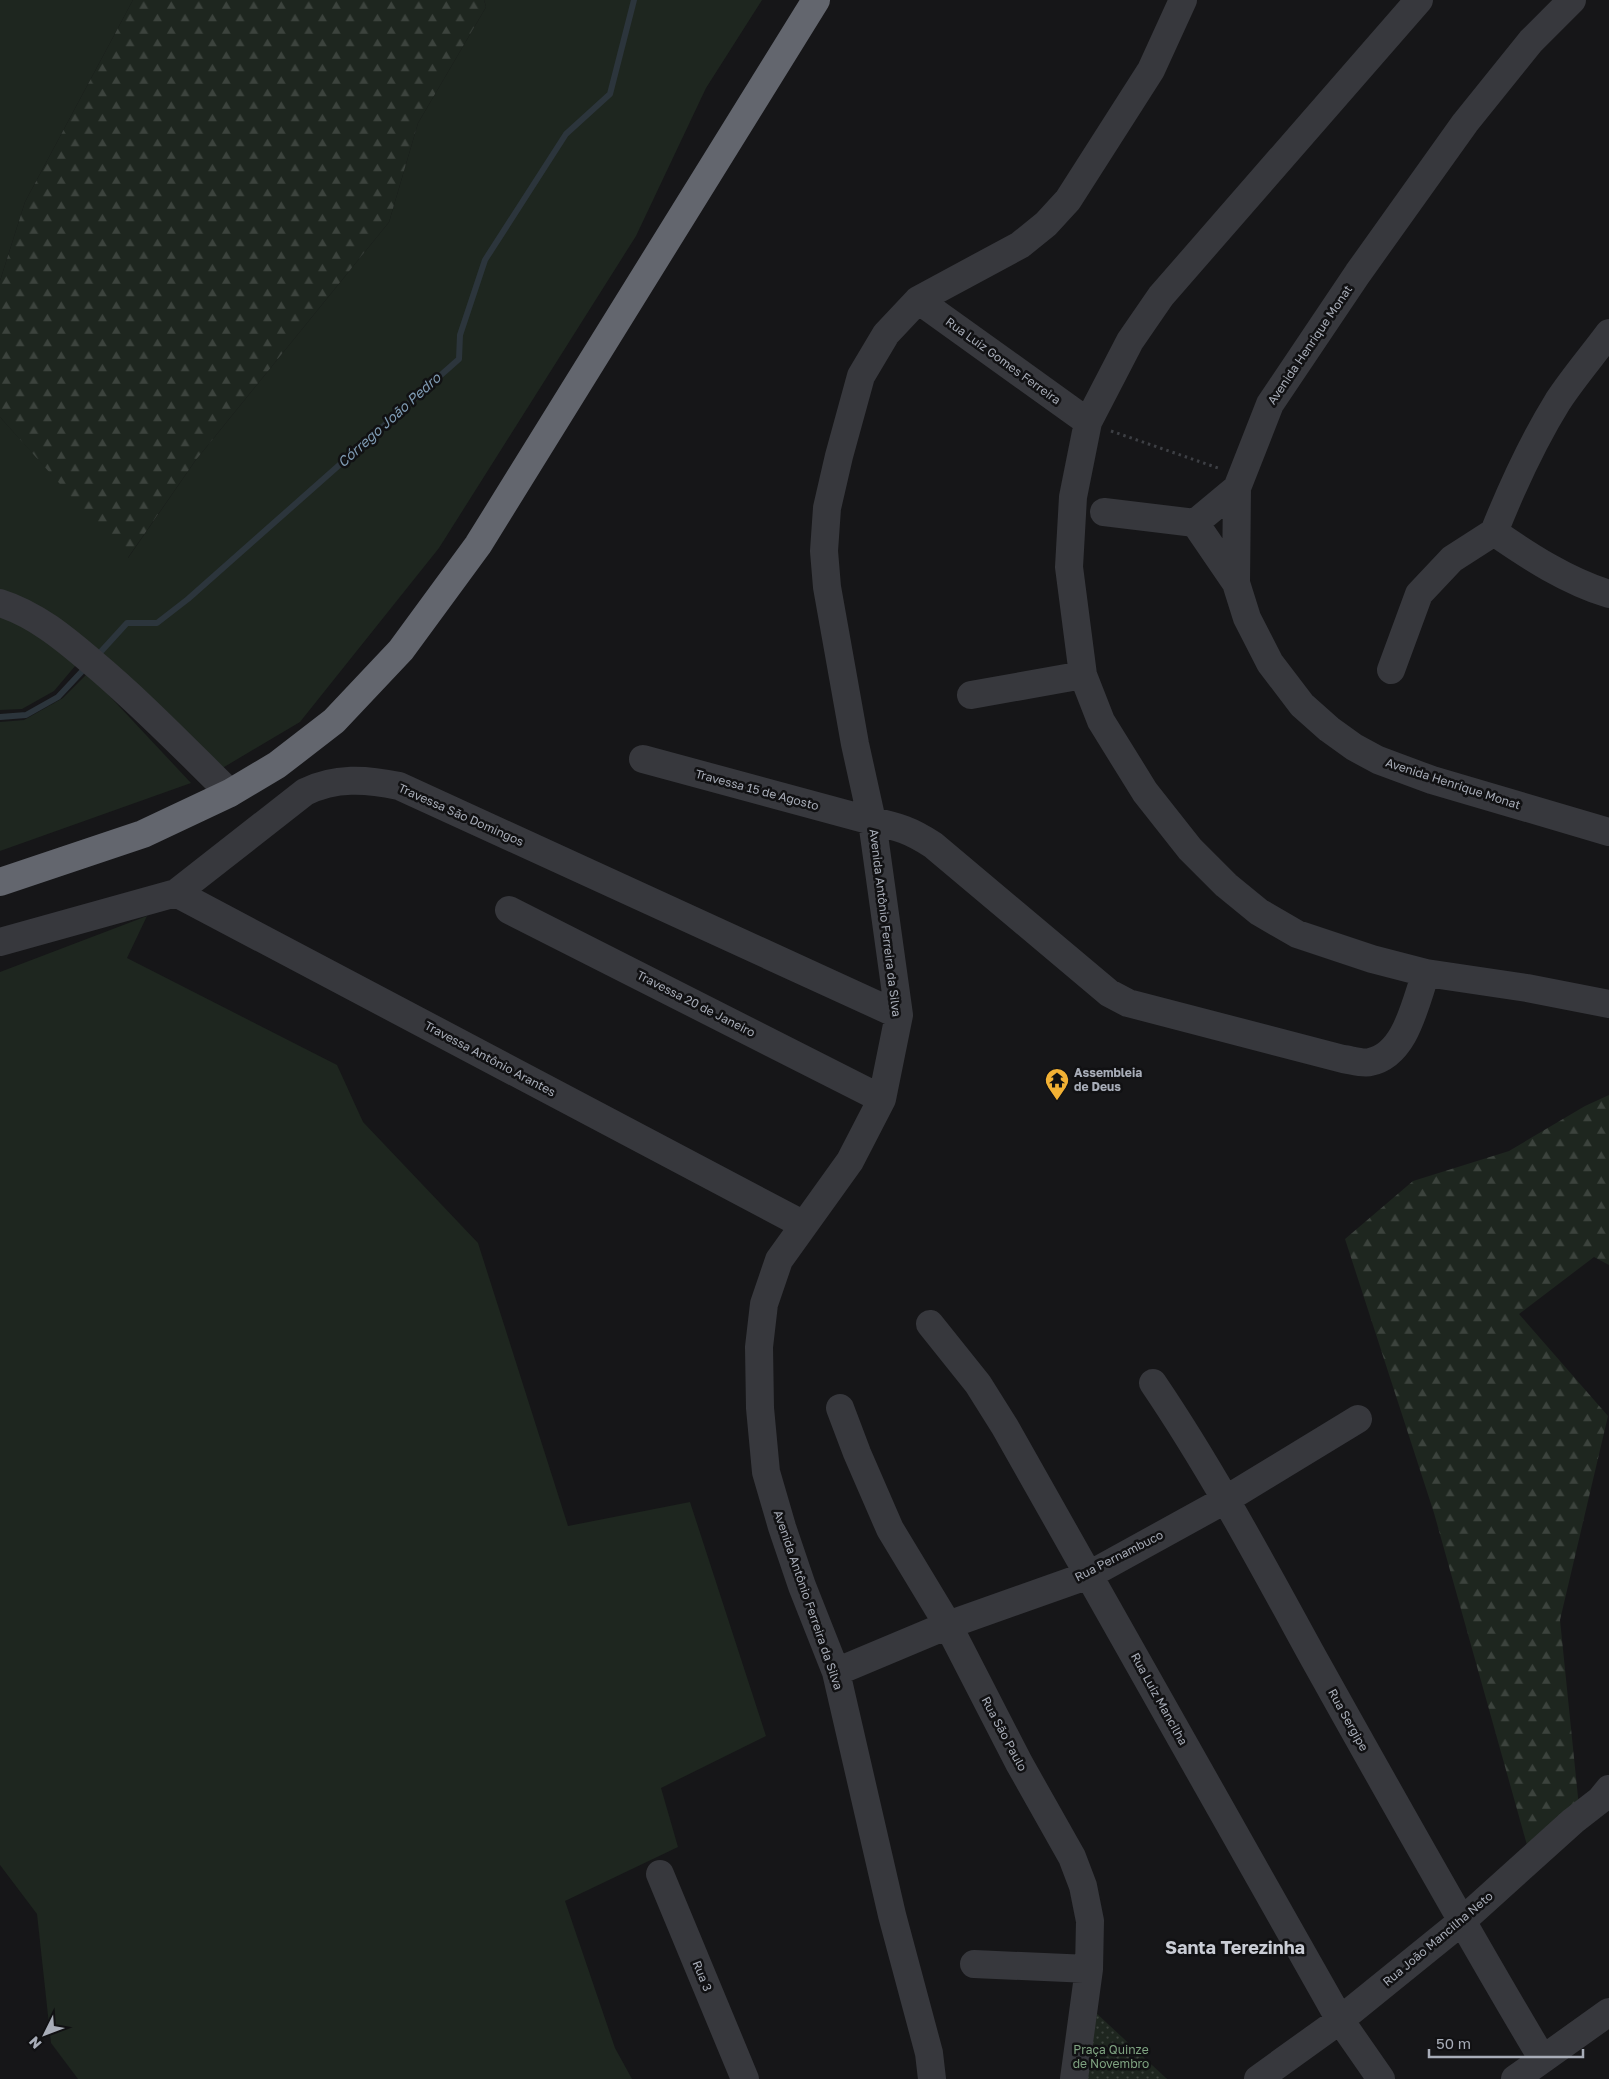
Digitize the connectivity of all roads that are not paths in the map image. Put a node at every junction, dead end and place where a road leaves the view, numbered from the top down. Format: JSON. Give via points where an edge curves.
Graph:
{"nodes":[{"id":1,"x":816,"y":0,"type":"edge"},
{"id":2,"x":1183,"y":0,"type":"edge"},
{"id":3,"x":1419,"y":0,"type":"edge"},
{"id":4,"x":1572,"y":0,"type":"edge"},
{"id":5,"x":918,"y":300,"type":"junction"},
{"id":6,"x":1609,"y":333,"type":"edge"},
{"id":7,"x":1088,"y":422,"type":"junction"},
{"id":8,"x":1238,"y":482,"type":"junction"},
{"id":9,"x":1104,"y":512,"type":"dead end"},
{"id":10,"x":1195,"y":523,"type":"junction"},
{"id":11,"x":1494,"y":532,"type":"junction"},
{"id":12,"x":1236,"y":583,"type":"junction"},
{"id":13,"x":1609,"y":594,"type":"edge"},
{"id":14,"x":0,"y":603,"type":"edge"},
{"id":15,"x":1391,"y":670,"type":"dead end"},
{"id":16,"x":1084,"y":675,"type":"junction"},
{"id":17,"x":972,"y":695,"type":"dead end"},
{"id":18,"x":642,"y":759,"type":"dead end"},
{"id":19,"x":230,"y":793,"type":"junction"},
{"id":20,"x":872,"y":821,"type":"junction"},
{"id":21,"x":1609,"y":832,"type":"edge"},
{"id":22,"x":0,"y":882,"type":"edge"},
{"id":23,"x":176,"y":893,"type":"junction"},
{"id":24,"x":509,"y":910,"type":"dead end"},
{"id":25,"x":0,"y":942,"type":"edge"},
{"id":26,"x":1426,"y":973,"type":"junction"},
{"id":27,"x":1609,"y":1004,"type":"edge"},
{"id":28,"x":898,"y":1015,"type":"junction"},
{"id":29,"x":882,"y":1099,"type":"junction"},
{"id":30,"x":804,"y":1225,"type":"junction"},
{"id":31,"x":930,"y":1324,"type":"dead end"},
{"id":32,"x":1153,"y":1383,"type":"dead end"},
{"id":33,"x":840,"y":1408,"type":"dead end"},
{"id":34,"x":1358,"y":1419,"type":"dead end"},
{"id":35,"x":1225,"y":1500,"type":"junction"},
{"id":36,"x":1089,"y":1575,"type":"junction"},
{"id":37,"x":948,"y":1625,"type":"junction"},
{"id":38,"x":836,"y":1672,"type":"junction"},
{"id":39,"x":1609,"y":1789,"type":"edge"},
{"id":40,"x":660,"y":1874,"type":"dead end"},
{"id":41,"x":1461,"y":1922,"type":"junction"},
{"id":42,"x":974,"y":1964,"type":"dead end"},
{"id":43,"x":1089,"y":1969,"type":"junction"},
{"id":44,"x":1609,"y":2012,"type":"edge"},
{"id":45,"x":1340,"y":2020,"type":"junction"},
{"id":46,"x":1542,"y":2058,"type":"junction"},
{"id":47,"x":744,"y":2079,"type":"edge"},
{"id":48,"x":932,"y":2079,"type":"edge"},
{"id":49,"x":1074,"y":2079,"type":"edge"},
{"id":50,"x":1258,"y":2079,"type":"edge"},
{"id":51,"x":1380,"y":2079,"type":"edge"},
{"id":52,"x":1515,"y":2079,"type":"edge"}],
"edges":[{"from":1,"to":19,"type":"highway","via":[[478,546],[432,609],[401,650],[334,721],[277,765]]},
{"from":2,"to":5,"type":"street","name":"Avenida Antônio Ferreira da Silva","via":[[1152,70],[1068,200],[1020,245]]},
{"from":3,"to":7,"type":"street","via":[[1161,296],[1130,341]]},
{"from":4,"to":8,"type":"street","name":"Avenida Henrique Monat","via":[[1531,42],[1465,123],[1358,273],[1270,404]]},
{"from":5,"to":7,"type":"street","name":"Rua Luiz Gomes Ferreira"},
{"from":5,"to":20,"type":"street","name":"Avenida Antônio Ferreira da Silva","via":[[886,334],[861,376],[828,508],[824,551],[827,587]]},
{"from":6,"to":11,"type":"street","via":[[1559,399],[1538,435]]},
{"from":7,"to":16,"type":"street","via":[[1074,497],[1069,567]]},
{"from":8,"to":10,"type":"street"},
{"from":8,"to":12,"type":"street","name":"Avenida Henrique Monat"},
{"from":9,"to":10,"type":"street"},
{"from":10,"to":12,"type":"street"},
{"from":11,"to":13,"type":"street","via":[[1539,563]]},
{"from":11,"to":15,"type":"street","via":[[1452,559],[1419,594]]},
{"from":12,"to":21,"type":"street","name":"Avenida Henrique Monat","via":[[1247,618],[1270,663],[1302,705],[1354,747],[1378,760],[1432,780]]},
{"from":14,"to":19,"type":"street","via":[[20,609],[64,638],[120,685]]},
{"from":16,"to":17,"type":"street"},
{"from":16,"to":26,"type":"street","via":[[1101,721],[1145,792],[1190,849],[1226,885],[1259,912],[1297,934]]},
{"from":18,"to":20,"type":"street","name":"Travessa 15 de Agosto"},
{"from":19,"to":22,"type":"highway","via":[[142,834]]},
{"from":20,"to":26,"type":"street","name":"Travessa 15 de Agosto","via":[[904,828],[934,845],[1109,993],[1128,1003],[1369,1063],[1388,1055],[1402,1039]]},
{"from":20,"to":28,"type":"street","name":"Avenida Antônio Ferreira da Silva"},
{"from":23,"to":25,"type":"street","name":"Travessa São Domingos"},
{"from":23,"to":28,"type":"street","name":"Travessa São Domingos","via":[[305,792],[322,784],[370,780],[399,786]]},
{"from":23,"to":30,"type":"street","name":"Travessa Antônio Arantes"},
{"from":24,"to":29,"type":"street","name":"Travessa 20 de Janeiro"},
{"from":26,"to":27,"type":"street"},
{"from":28,"to":29,"type":"street","name":"Avenida Antônio Ferreira da Silva"},
{"from":29,"to":30,"type":"street","name":"Avenida Antônio Ferreira da Silva","via":[[850,1161]]},
{"from":30,"to":38,"type":"street","name":"Avenida Antônio Ferreira da Silva","via":[[780,1260],[764,1304],[759,1347],[760,1408],[766,1472],[779,1518]]},
{"from":31,"to":36,"type":"street","name":"Rua Luiz Mancilha","via":[[978,1384]]},
{"from":32,"to":35,"type":"street","name":"Rua Sergipe","via":[[1185,1429]]},
{"from":33,"to":37,"type":"street","name":"Rua São Paulo","via":[[890,1529]]},
{"from":34,"to":35,"type":"street","name":"Rua Pernambuco"},
{"from":35,"to":36,"type":"street","name":"Rua Pernambuco"},
{"from":35,"to":41,"type":"street","name":"Rua Sergipe"},
{"from":36,"to":37,"type":"street","name":"Rua Pernambuco"},
{"from":36,"to":45,"type":"street","name":"Rua Luiz Mancilha"},
{"from":37,"to":38,"type":"street","name":"Rua Pernambuco"},
{"from":37,"to":43,"type":"street","name":"Rua São Paulo","via":[[1072,1857],[1083,1886],[1090,1921]]},
{"from":38,"to":48,"type":"street","name":"Avenida Antônio Ferreira da Silva","via":[[892,1915],[929,2053]]},
{"from":39,"to":41,"type":"street","name":"Rua João Mancilha Neto"},
{"from":40,"to":47,"type":"street","name":"Rua 3"},
{"from":41,"to":45,"type":"street","name":"Rua João Mancilha Neto"},
{"from":41,"to":46,"type":"street","name":"Rua Sergipe"},
{"from":42,"to":43,"type":"street"},
{"from":43,"to":49,"type":"street","name":"Rua São Paulo"},
{"from":44,"to":46,"type":"street"},
{"from":45,"to":50,"type":"street","name":"Rua João Mancilha Neto"},
{"from":45,"to":51,"type":"street","name":"Rua Luiz Mancilha"},
{"from":46,"to":52,"type":"street"}]}
